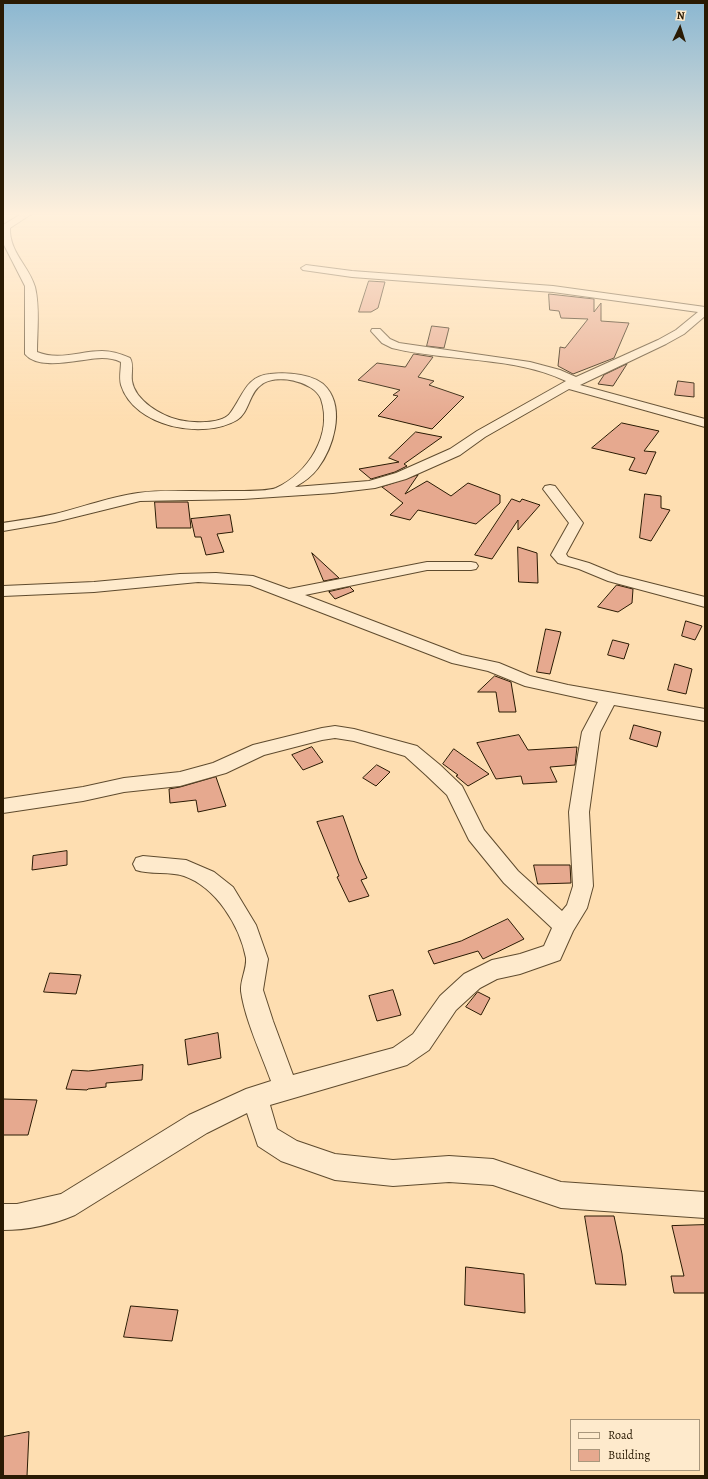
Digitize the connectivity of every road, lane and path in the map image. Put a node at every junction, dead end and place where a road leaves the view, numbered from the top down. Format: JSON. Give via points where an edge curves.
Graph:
{"nodes":[{"id":1,"x":27,"y":282,"type":"edge"},
{"id":2,"x":459,"y":282,"type":"edge"},
{"id":3,"x":703,"y":314,"type":"edge"},
{"id":4,"x":376,"y":331,"type":"dead end"},
{"id":5,"x":573,"y":384,"type":"junction"},
{"id":6,"x":705,"y":423,"type":"edge"},
{"id":7,"x":550,"y":489,"type":"dead end"},
{"id":8,"x":279,"y":493,"type":"junction"},
{"id":9,"x":3,"y":527,"type":"edge"},
{"id":10,"x":471,"y":566,"type":"dead end"},
{"id":11,"x":3,"y":591,"type":"edge"},
{"id":12,"x":288,"y":594,"type":"junction"},
{"id":13,"x":705,"y":602,"type":"edge"},
{"id":14,"x":609,"y":697,"type":"junction"},
{"id":15,"x":705,"y":715,"type":"edge"},
{"id":16,"x":3,"y":806,"type":"edge"},
{"id":17,"x":143,"y":864,"type":"dead end"},
{"id":18,"x":564,"y":926,"type":"junction"},
{"id":19,"x":286,"y":1089,"type":"junction"},
{"id":20,"x":255,"y":1097,"type":"junction"},
{"id":21,"x":705,"y":1204,"type":"edge"},
{"id":22,"x":3,"y":1218,"type":"edge"}],
"edges":[{"from":1,"to":8,"type":"street","via":[[30,288],[31,354],[55,361],[89,355],[118,356],[126,360],[127,386],[136,400],[159,417],[182,426],[218,424],[235,417],[252,385],[261,378],[292,378],[311,382],[323,390],[328,404],[330,426],[318,458],[307,473]]},
{"from":2,"to":3,"type":"street","via":[[553,289]]},
{"from":3,"to":5,"type":"street","via":[[662,342]]},
{"from":4,"to":5,"type":"street","via":[[396,346],[530,365],[556,372]]},
{"from":5,"to":6,"type":"street"},
{"from":5,"to":8,"type":"street","via":[[481,434],[455,452],[401,476],[370,485]]},
{"from":7,"to":13,"type":"street","via":[[554,498],[569,511],[576,523],[558,555],[562,560],[613,578]]},
{"from":8,"to":9,"type":"street","via":[[140,497],[55,518]]},
{"from":10,"to":12,"type":"street","via":[[427,566],[399,570]]},
{"from":11,"to":12,"type":"street","via":[[94,587],[196,576],[253,581]]},
{"from":12,"to":14,"type":"street","via":[[458,659],[493,667],[525,680],[568,691]]},
{"from":14,"to":15,"type":"street"},
{"from":14,"to":18,"type":"street","via":[[591,732],[579,812],[583,886],[576,908]]},
{"from":16,"to":18,"type":"street","via":[[124,785],[180,779],[219,768],[259,750],[322,734],[335,732],[354,735],[411,751],[433,770],[456,791],[476,835],[506,871]]},
{"from":17,"to":19,"type":"street","via":[[186,868],[207,878],[226,893],[245,925],[257,959],[252,990]]},
{"from":18,"to":19,"type":"street","via":[[552,953],[492,970],[472,981],[448,1002],[421,1042],[399,1057]]},
{"from":19,"to":20,"type":"street"},
{"from":20,"to":21,"type":"street","via":[[267,1137],[290,1152],[335,1167],[394,1173],[449,1169],[493,1172],[561,1195]]},
{"from":20,"to":22,"type":"street","via":[[198,1124],[66,1206]]}]}
